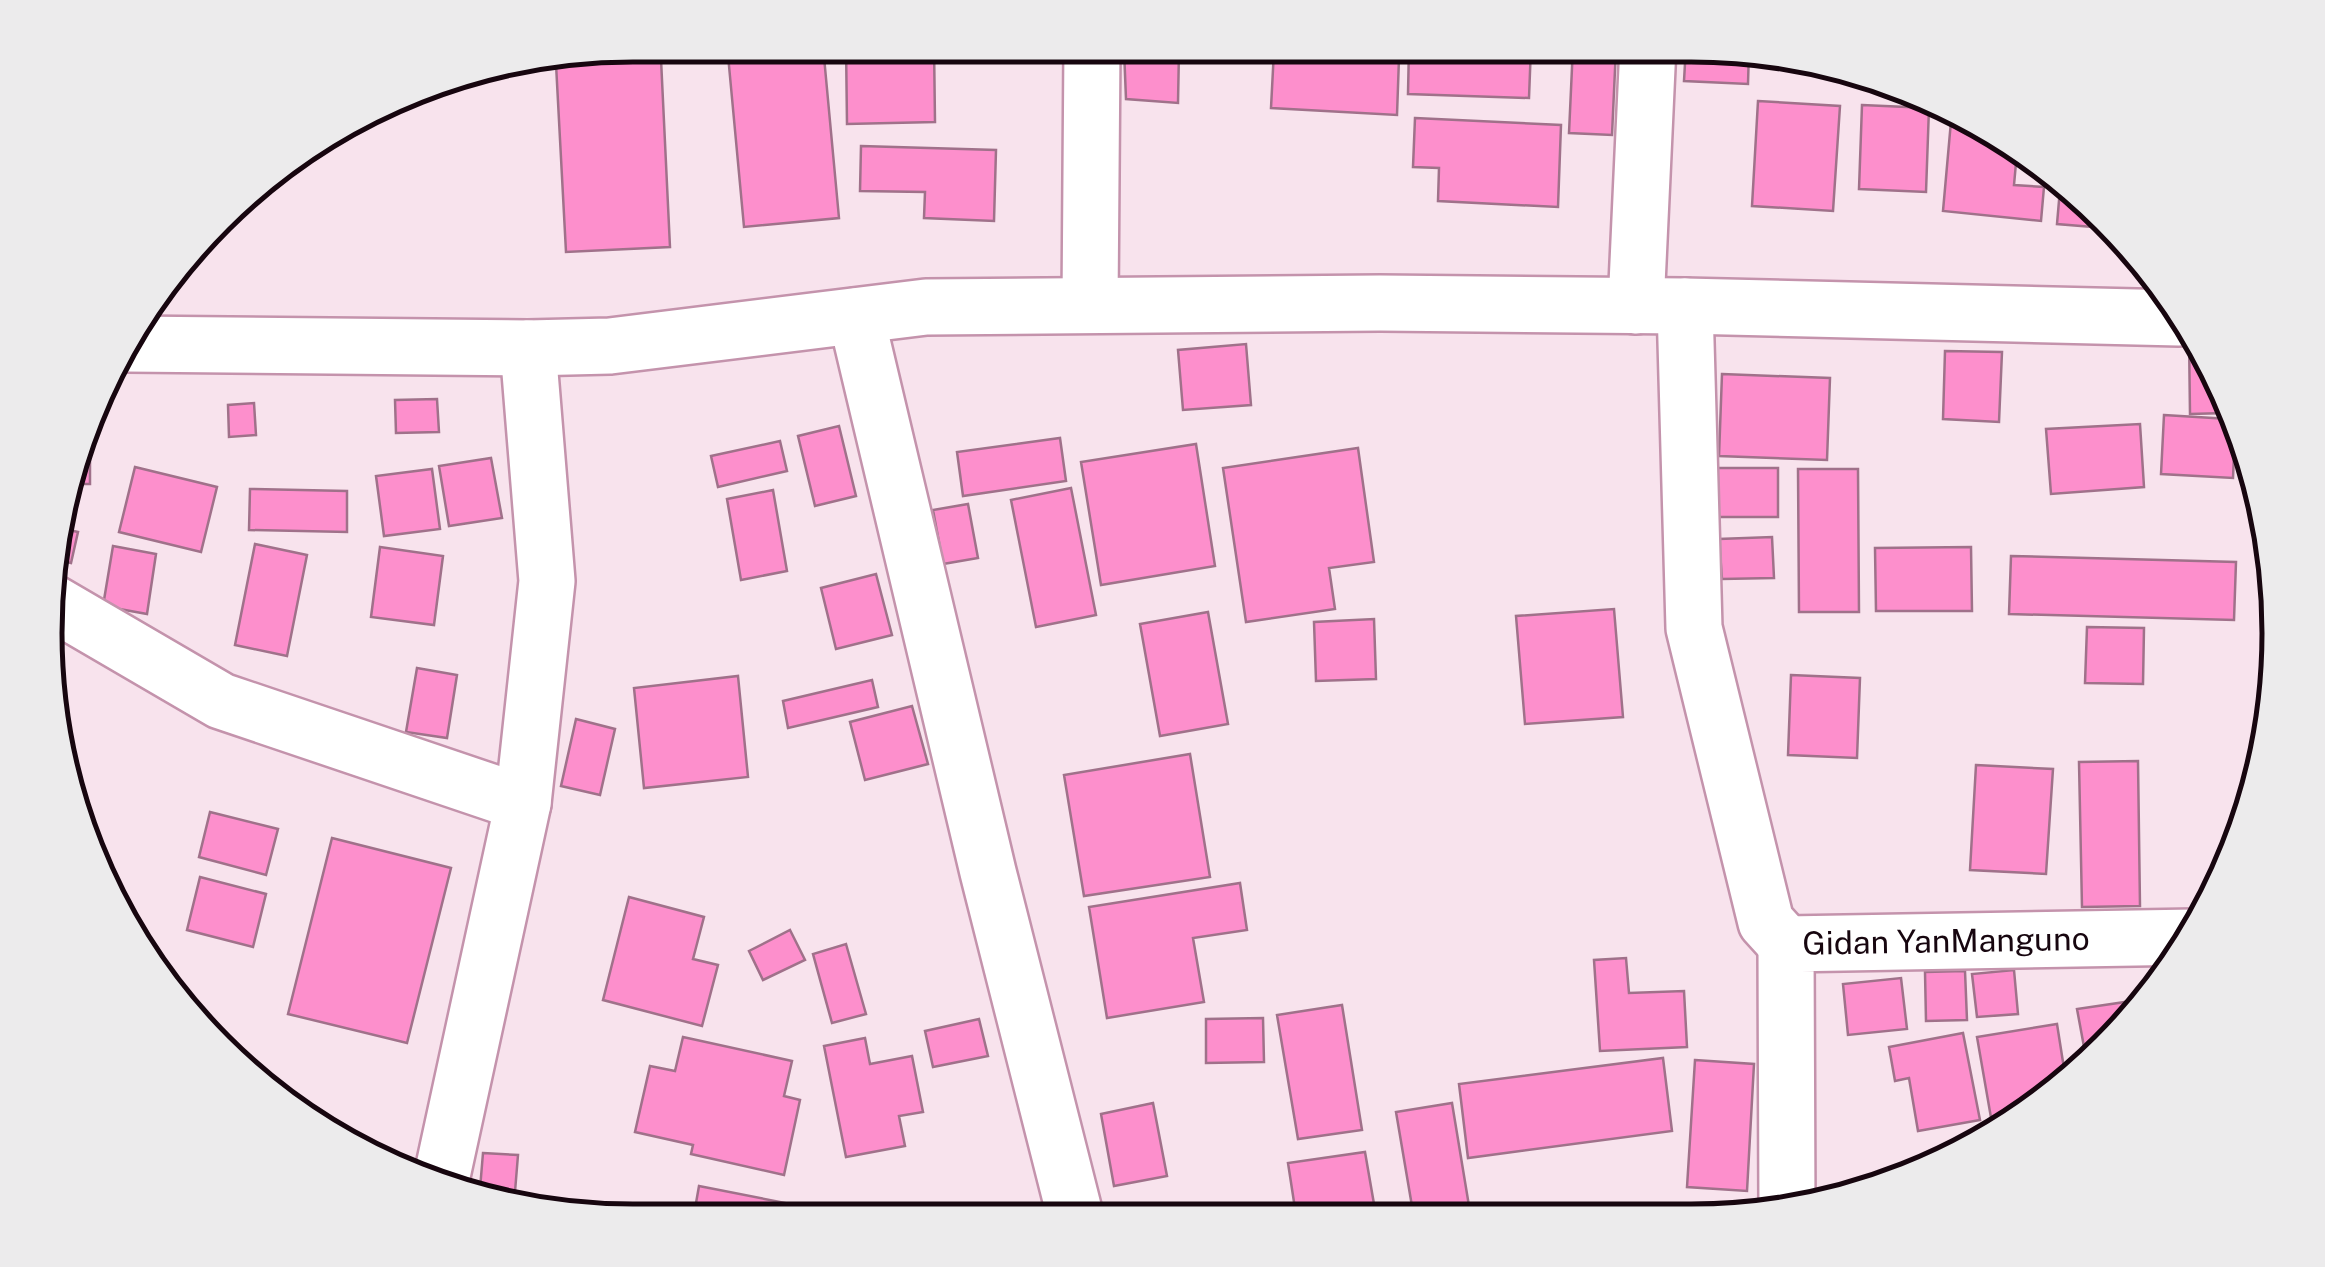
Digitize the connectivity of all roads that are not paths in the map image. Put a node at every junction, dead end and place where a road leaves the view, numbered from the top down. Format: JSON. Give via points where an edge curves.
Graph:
{"nodes":[{"id":1,"x":1092,"y":62,"type":"edge"},
{"id":2,"x":1649,"y":62,"type":"edge"},
{"id":3,"x":1090,"y":305,"type":"junction"},
{"id":4,"x":1661,"y":306,"type":"junction"},
{"id":5,"x":856,"y":316,"type":"junction"},
{"id":6,"x":2167,"y":318,"type":"edge"},
{"id":7,"x":141,"y":344,"type":"edge"},
{"id":8,"x":528,"y":348,"type":"junction"},
{"id":9,"x":63,"y":609,"type":"edge"},
{"id":10,"x":523,"y":803,"type":"junction"},
{"id":11,"x":2175,"y":936,"type":"edge"},
{"id":12,"x":1786,"y":944,"type":"junction"},
{"id":13,"x":443,"y":1171,"type":"edge"},
{"id":14,"x":1787,"y":1197,"type":"edge"},
{"id":15,"x":1072,"y":1205,"type":"edge"}],
"edges":[{"from":1,"to":3,"type":"street"},
{"from":2,"to":4,"type":"street"},
{"from":3,"to":4,"type":"street"},
{"from":3,"to":5,"type":"street","via":[[926,307]]},
{"from":4,"to":6,"type":"street"},
{"from":4,"to":12,"type":"street","via":[[1694,628],[1766,922]]},
{"from":5,"to":8,"type":"street","via":[[610,346]]},
{"from":5,"to":15,"type":"street"},
{"from":7,"to":8,"type":"street"},
{"from":8,"to":10,"type":"street","via":[[547,581]]},
{"from":9,"to":10,"type":"street","via":[[221,701]]},
{"from":10,"to":13,"type":"street"},
{"from":11,"to":12,"type":"street","name":"Gidan YanManguno"},
{"from":12,"to":14,"type":"street","name":"Gidan YanManguno"}]}
